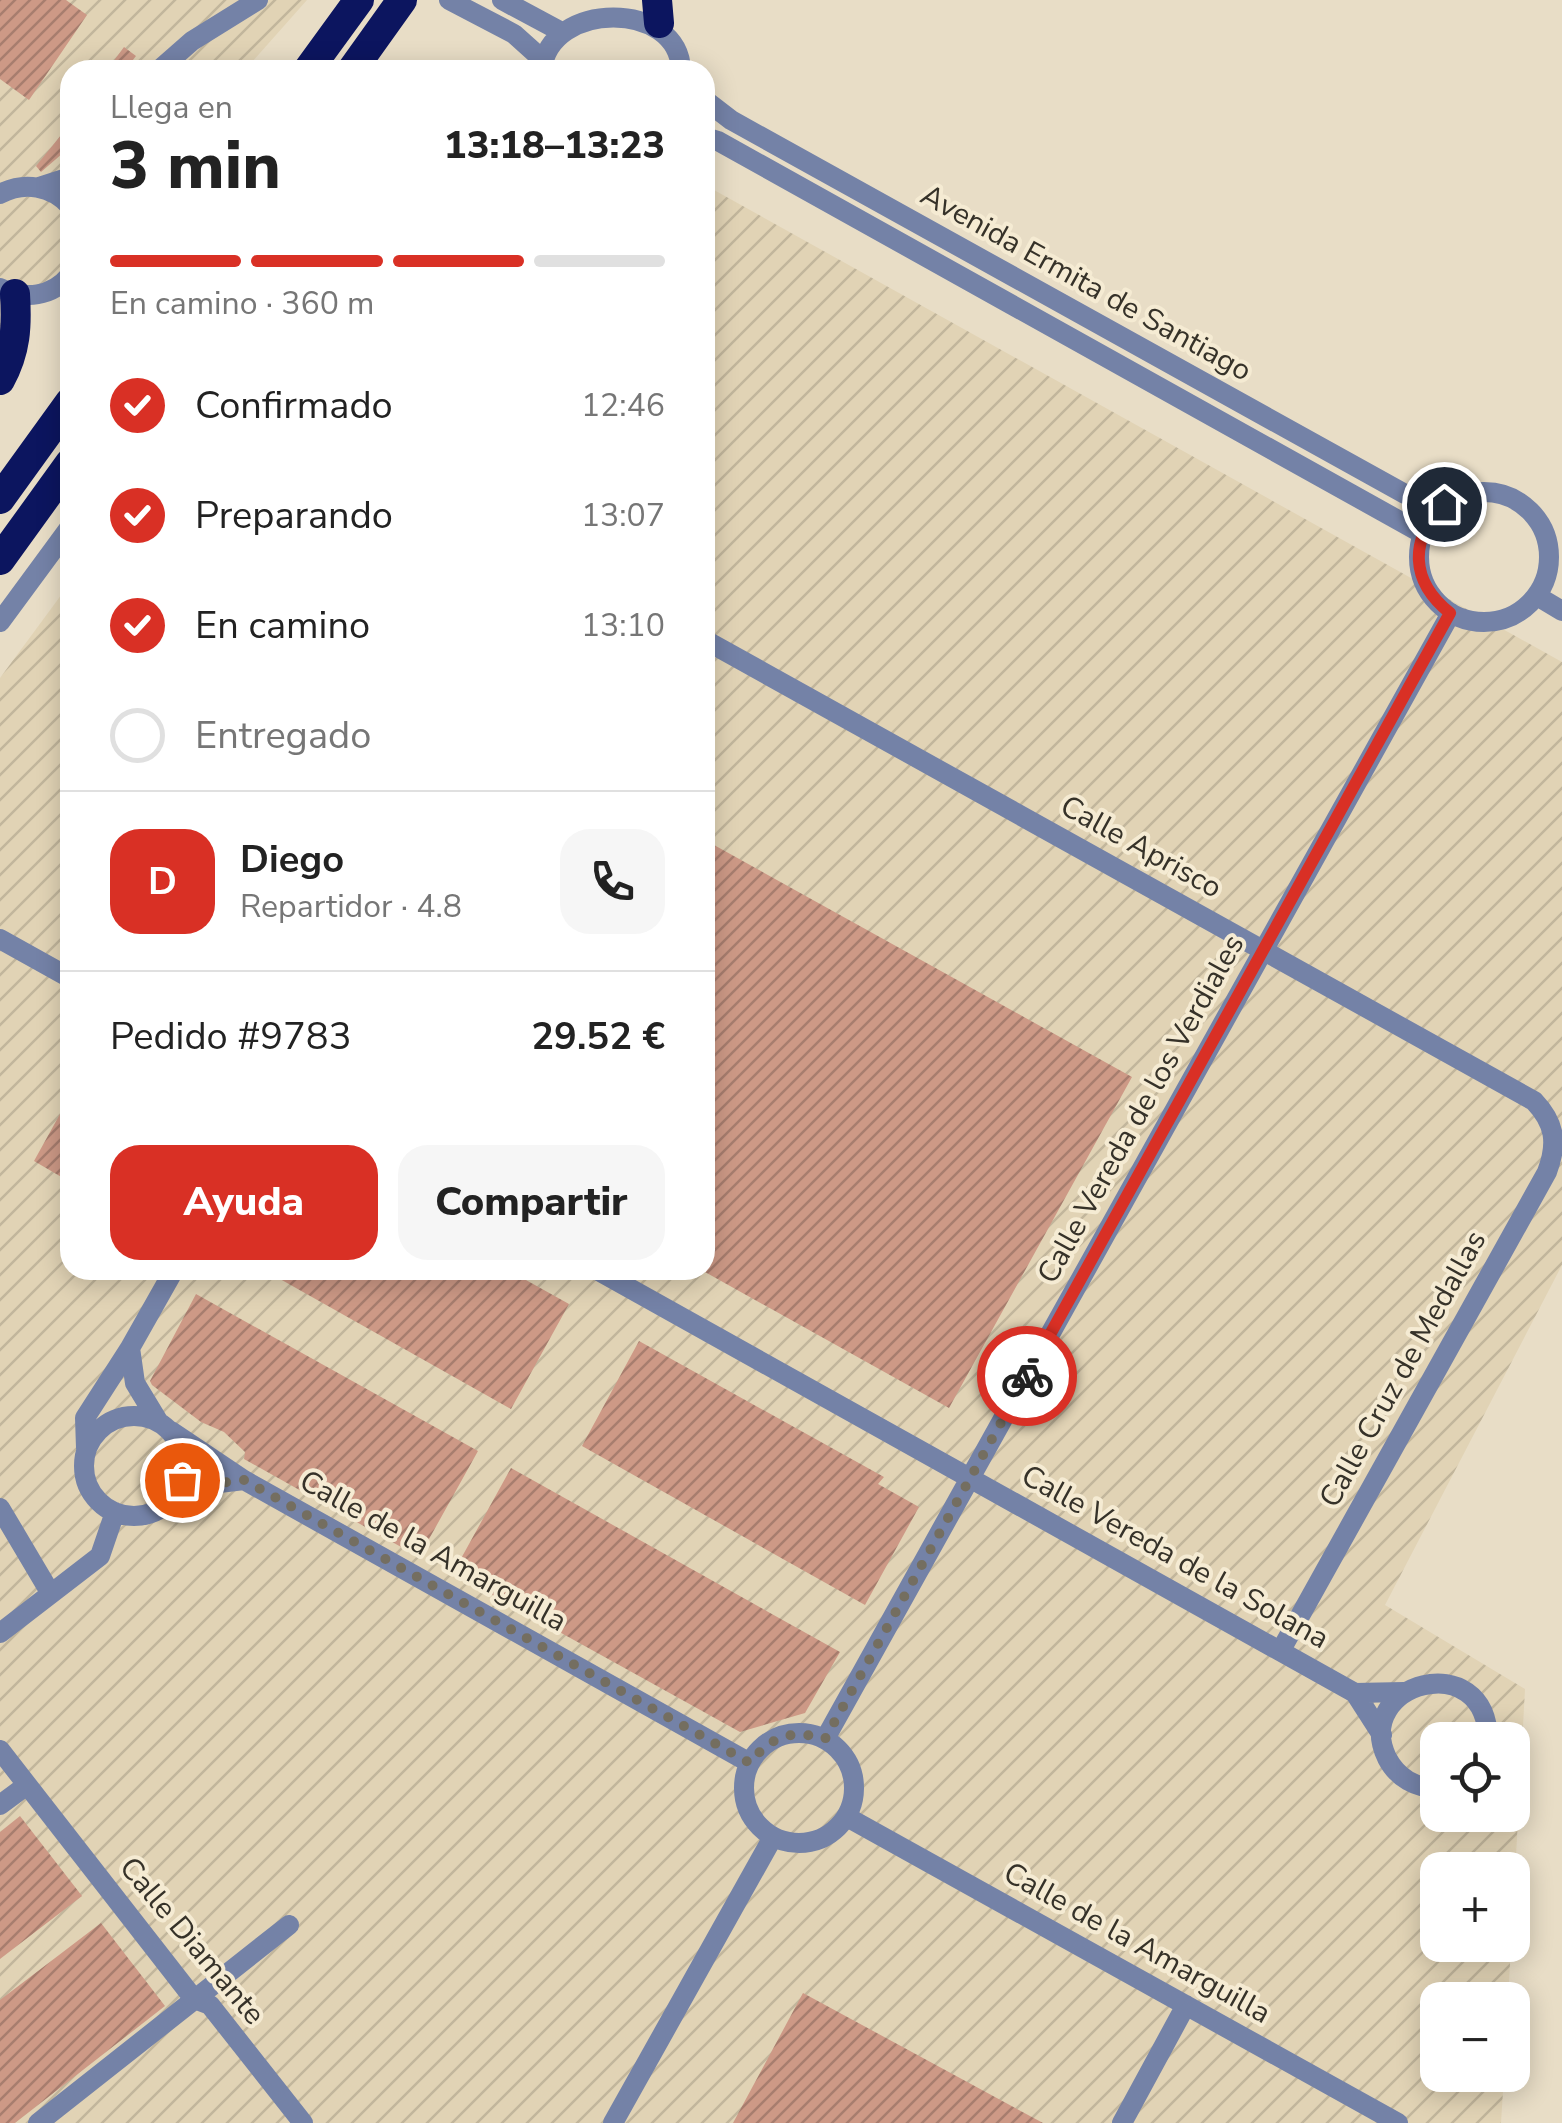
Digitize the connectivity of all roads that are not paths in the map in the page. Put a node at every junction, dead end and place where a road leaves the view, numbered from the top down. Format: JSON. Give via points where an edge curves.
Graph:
{"nodes":[{"id":1,"x":258,"y":0,"type":"edge"},
{"id":2,"x":359,"y":0,"type":"edge"},
{"id":3,"x":402,"y":0,"type":"edge"},
{"id":4,"x":449,"y":0,"type":"edge"},
{"id":5,"x":502,"y":0,"type":"edge"},
{"id":6,"x":658,"y":12,"type":"edge"},
{"id":7,"x":558,"y":30,"type":"junction"},
{"id":8,"x":171,"y":60,"type":"edge"},
{"id":9,"x":315,"y":60,"type":"edge"},
{"id":10,"x":359,"y":60,"type":"edge"},
{"id":11,"x":538,"y":60,"type":"edge"},
{"id":12,"x":545,"y":60,"type":"edge"},
{"id":13,"x":679,"y":60,"type":"edge"},
{"id":14,"x":715,"y":108,"type":"edge"},
{"id":15,"x":715,"y":139,"type":"edge"},
{"id":16,"x":60,"y":180,"type":"edge"},
{"id":17,"x":39,"y":187,"type":"junction"},
{"id":18,"x":0,"y":194,"type":"edge"},
{"id":19,"x":60,"y":198,"type":"edge"},
{"id":20,"x":60,"y":283,"type":"edge"},
{"id":21,"x":8,"y":291,"type":"edge"},
{"id":22,"x":0,"y":380,"type":"edge"},
{"id":23,"x":60,"y":416,"type":"edge"},
{"id":24,"x":60,"y":477,"type":"edge"},
{"id":25,"x":0,"y":499,"type":"edge"},
{"id":26,"x":1444,"y":504,"type":"junction"},
{"id":27,"x":1423,"y":534,"type":"junction"},
{"id":28,"x":60,"y":541,"type":"edge"},
{"id":29,"x":1555,"y":554,"type":"edge"},
{"id":30,"x":0,"y":560,"type":"edge"},
{"id":31,"x":1536,"y":596,"type":"junction"},
{"id":32,"x":1562,"y":611,"type":"edge"},
{"id":33,"x":1450,"y":613,"type":"junction"},
{"id":34,"x":0,"y":622,"type":"edge"},
{"id":35,"x":715,"y":646,"type":"edge"},
{"id":36,"x":0,"y":939,"type":"edge"},
{"id":37,"x":1263,"y":950,"type":"junction"},
{"id":38,"x":60,"y":972,"type":"edge"},
{"id":39,"x":1544,"y":1112,"type":"joint"},
{"id":40,"x":168,"y":1280,"type":"edge"},
{"id":41,"x":615,"y":1280,"type":"edge"},
{"id":42,"x":130,"y":1348,"type":"junction"},
{"id":43,"x":164,"y":1426,"type":"junction"},
{"id":44,"x":86,"y":1451,"type":"junction"},
{"id":45,"x":970,"y":1478,"type":"junction"},
{"id":46,"x":244,"y":1480,"type":"junction"},
{"id":47,"x":174,"y":1496,"type":"junction"},
{"id":48,"x":0,"y":1508,"type":"edge"},
{"id":49,"x":115,"y":1512,"type":"junction"},
{"id":50,"x":51,"y":1594,"type":"junction"},
{"id":51,"x":0,"y":1633,"type":"edge"},
{"id":52,"x":1281,"y":1650,"type":"junction"},
{"id":53,"x":1404,"y":1692,"type":"junction"},
{"id":54,"x":1356,"y":1693,"type":"junction"},
{"id":55,"x":1487,"y":1722,"type":"edge"},
{"id":56,"x":1382,"y":1735,"type":"junction"},
{"id":57,"x":825,"y":1739,"type":"junction"},
{"id":58,"x":0,"y":1750,"type":"edge"},
{"id":59,"x":750,"y":1763,"type":"junction"},
{"id":60,"x":27,"y":1785,"type":"junction"},
{"id":61,"x":1420,"y":1787,"type":"edge"},
{"id":62,"x":0,"y":1806,"type":"edge"},
{"id":63,"x":847,"y":1817,"type":"junction"},
{"id":64,"x":772,"y":1837,"type":"junction"},
{"id":65,"x":289,"y":1925,"type":"dead end"},
{"id":66,"x":194,"y":1999,"type":"junction"},
{"id":67,"x":1186,"y":2005,"type":"junction"},
{"id":68,"x":38,"y":2123,"type":"edge"},
{"id":69,"x":302,"y":2123,"type":"edge"},
{"id":70,"x":613,"y":2123,"type":"edge"},
{"id":71,"x":1122,"y":2123,"type":"edge"},
{"id":72,"x":1398,"y":2123,"type":"edge"}],
"edges":[{"from":1,"to":8,"type":"street"},
{"from":2,"to":9,"type":"highway"},
{"from":3,"to":10,"type":"highway"},
{"from":4,"to":11,"type":"street","via":[[514,34]]},
{"from":5,"to":7,"type":"street"},
{"from":6,"to":7,"type":"street","via":[[596,6]]},
{"from":6,"to":13,"type":"street"},
{"from":7,"to":12,"type":"street"},
{"from":14,"to":26,"type":"street","name":"Avenida Ermita de Santiago","via":[[1406,494]]},
{"from":15,"to":27,"type":"street","name":"Avenida Ermita de Santiago"},
{"from":16,"to":17,"type":"street"},
{"from":17,"to":18,"type":"street"},
{"from":17,"to":19,"type":"street"},
{"from":20,"to":21,"type":"street","via":[[40,294]]},
{"from":21,"to":22,"type":"highway","via":[[17,334]]},
{"from":23,"to":25,"type":"highway"},
{"from":24,"to":30,"type":"highway"},
{"from":26,"to":27,"type":"street"},
{"from":26,"to":29,"type":"street","via":[[1486,491],[1508,496],[1541,524]]},
{"from":27,"to":33,"type":"street","via":[[1421,574]]},
{"from":28,"to":34,"type":"street"},
{"from":29,"to":31,"type":"street"},
{"from":31,"to":32,"type":"street"},
{"from":31,"to":33,"type":"street","via":[[1506,619],[1468,620]]},
{"from":33,"to":37,"type":"street","name":"Calle Vereda de los Verdiales"},
{"from":35,"to":37,"type":"street","name":"Calle Aprisco"},
{"from":36,"to":38,"type":"street"},
{"from":37,"to":39,"type":"street","name":"Calle Aprisco"},
{"from":37,"to":45,"type":"street","name":"Calle Vereda de los Verdiales"},
{"from":39,"to":52,"type":"street","name":"Calle Cruz de Medallas","via":[[1554,1131],[1547,1172]]},
{"from":40,"to":42,"type":"street"},
{"from":41,"to":45,"type":"street","name":"Calle Vereda de la Solana"},
{"from":42,"to":43,"type":"street","via":[[135,1383]]},
{"from":42,"to":44,"type":"street","via":[[85,1418]]},
{"from":43,"to":44,"type":"street","via":[[123,1416],[106,1423]]},
{"from":43,"to":46,"type":"street","name":"Calle de la Amarguilla"},
{"from":43,"to":47,"type":"street","via":[[184,1463]]},
{"from":44,"to":49,"type":"street","via":[[86,1480]]},
{"from":45,"to":52,"type":"street","name":"Calle Vereda de la Solana"},
{"from":45,"to":57,"type":"street","name":"Calle Vereda de los Verdiales"},
{"from":46,"to":47,"type":"street"},
{"from":46,"to":59,"type":"street","name":"Calle de la Amarguilla"},
{"from":47,"to":49,"type":"street","via":[[148,1514]]},
{"from":48,"to":50,"type":"street"},
{"from":49,"to":50,"type":"street","via":[[100,1556]]},
{"from":50,"to":51,"type":"street"},
{"from":52,"to":54,"type":"street","name":"Calle Vereda de la Solana"},
{"from":53,"to":54,"type":"street"},
{"from":53,"to":55,"type":"street","via":[[1420,1684],[1455,1686],[1470,1695]]},
{"from":53,"to":56,"type":"street","via":[[1384,1718]]},
{"from":54,"to":56,"type":"street","name":"Calle Vereda de la Solana"},
{"from":56,"to":61,"type":"street","name":"Calle Vereda de la Solana","via":[[1393,1768]]},
{"from":57,"to":59,"type":"street","via":[[782,1735]]},
{"from":57,"to":63,"type":"street","via":[[852,1773]]},
{"from":58,"to":60,"type":"street","name":"Calle Diamante"},
{"from":59,"to":64,"type":"street","via":[[746,1804]]},
{"from":60,"to":62,"type":"street"},
{"from":60,"to":66,"type":"street","name":"Calle Diamante"},
{"from":63,"to":64,"type":"street","via":[[814,1842]]},
{"from":63,"to":67,"type":"street","name":"Calle de la Amarguilla"},
{"from":64,"to":70,"type":"street"},
{"from":65,"to":66,"type":"street"},
{"from":66,"to":68,"type":"street"},
{"from":66,"to":69,"type":"street","name":"Calle Diamante","via":[[210,2005]]},
{"from":67,"to":71,"type":"street"},
{"from":67,"to":72,"type":"street","name":"Calle de la Amarguilla"}]}
